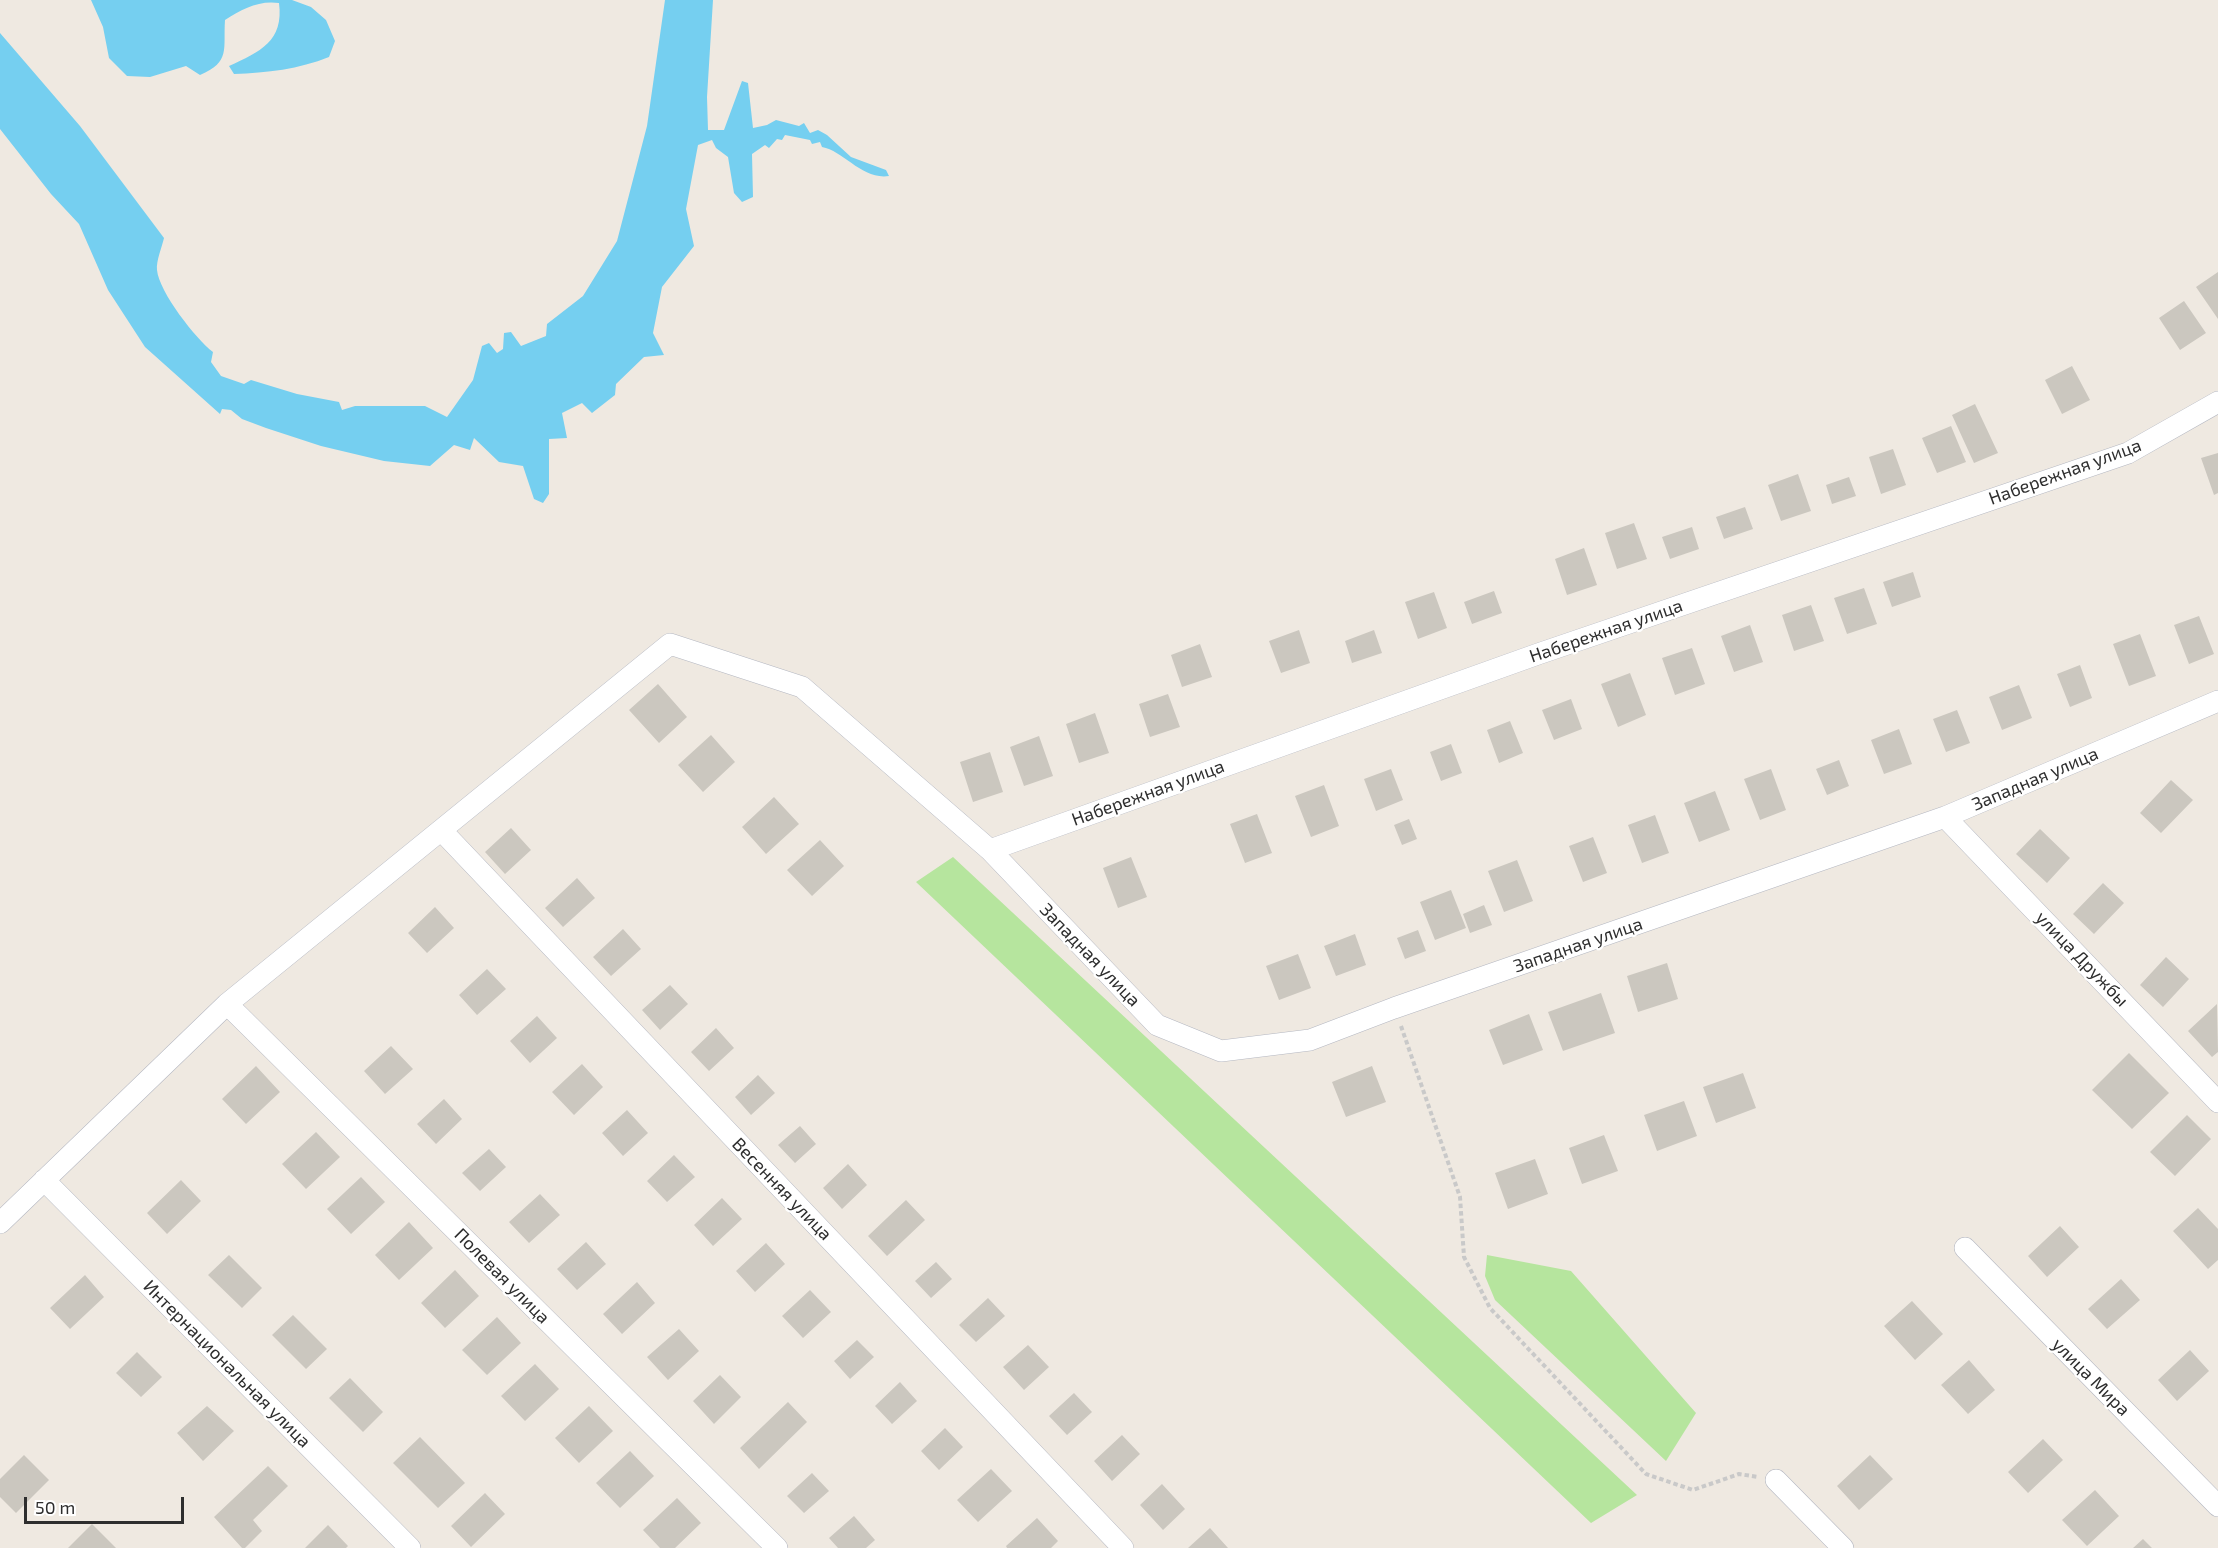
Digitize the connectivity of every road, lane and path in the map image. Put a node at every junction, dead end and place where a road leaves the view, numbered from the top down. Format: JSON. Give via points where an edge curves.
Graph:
{"nodes":[{"id":1,"x":2218,"y":402,"type":"edge"},
{"id":2,"x":2218,"y":702,"type":"edge"},
{"id":3,"x":1945,"y":817,"type":"junction"},
{"id":4,"x":441,"y":830,"type":"junction"},
{"id":5,"x":990,"y":850,"type":"junction"},
{"id":6,"x":227,"y":1004,"type":"junction"},
{"id":7,"x":1394,"y":1008,"type":"junction"},
{"id":8,"x":2218,"y":1102,"type":"edge"},
{"id":9,"x":44,"y":1180,"type":"junction"},
{"id":10,"x":0,"y":1223,"type":"edge"},
{"id":11,"x":1965,"y":1248,"type":"dead end"},
{"id":12,"x":1776,"y":1480,"type":"joint"},
{"id":13,"x":2218,"y":1506,"type":"edge"},
{"id":14,"x":410,"y":1548,"type":"edge"},
{"id":15,"x":777,"y":1548,"type":"edge"},
{"id":16,"x":1124,"y":1548,"type":"edge"},
{"id":17,"x":1844,"y":1548,"type":"edge"}],
"edges":[{"from":1,"to":5,"type":"street","name":"Набережная улица","via":[[2128,453],[1538,654]]},
{"from":2,"to":3,"type":"street","name":"Западная улица"},
{"from":3,"to":7,"type":"street","name":"Западная улица"},
{"from":3,"to":8,"type":"street","name":"улица Дружбы"},
{"from":4,"to":5,"type":"street","name":"Западная улица","via":[[670,644],[802,687]]},
{"from":4,"to":6,"type":"street"},
{"from":4,"to":16,"type":"street","name":"Весенняя улица"},
{"from":5,"to":7,"type":"street","name":"Западная улица","via":[[1157,1025],[1221,1051],[1310,1040]]},
{"from":6,"to":9,"type":"street"},
{"from":6,"to":15,"type":"street","name":"Полевая улица"},
{"from":7,"to":12,"type":"path","via":[[1460,1197],[1464,1257],[1490,1308],[1646,1474],[1693,1490],[1739,1474]]},
{"from":9,"to":10,"type":"street"},
{"from":9,"to":14,"type":"street","name":"Интернациональная улица"},
{"from":11,"to":13,"type":"street","name":"улица Мира"},
{"from":12,"to":17,"type":"street"}]}
